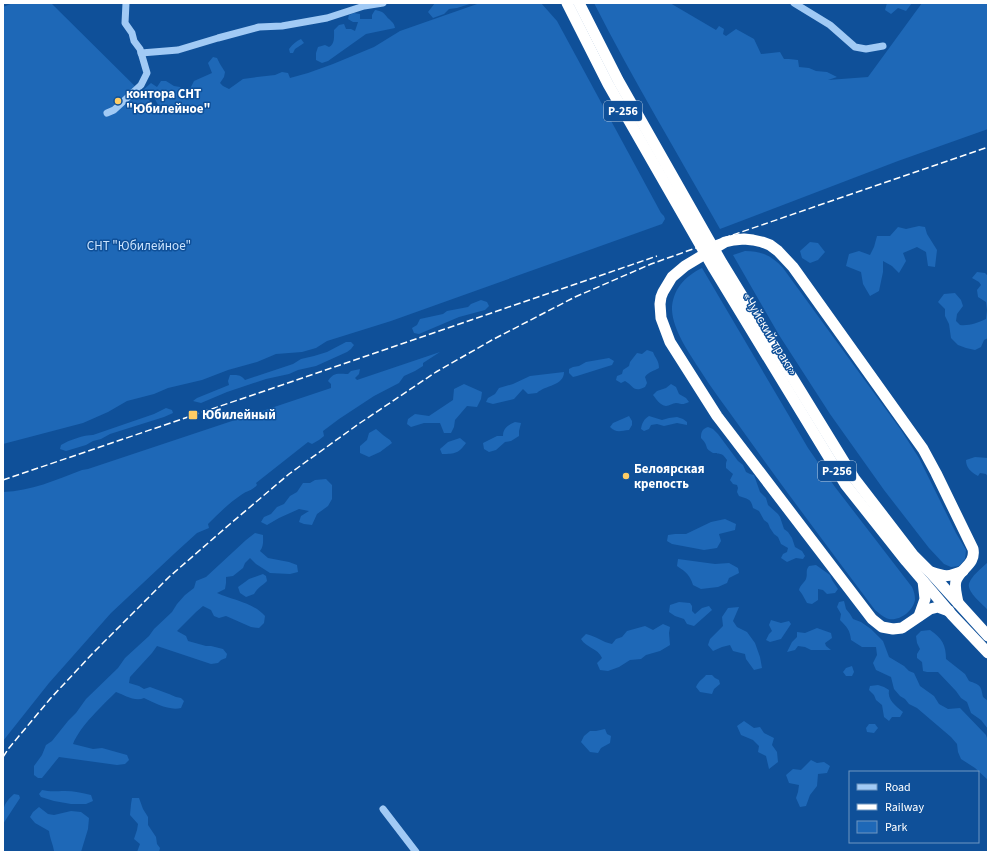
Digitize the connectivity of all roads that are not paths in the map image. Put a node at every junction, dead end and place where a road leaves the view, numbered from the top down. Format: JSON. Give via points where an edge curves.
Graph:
{"nodes":[{"id":1,"x":126,"y":3,"type":"edge"},
{"id":2,"x":383,"y":3,"type":"edge"},
{"id":3,"x":567,"y":3,"type":"edge"},
{"id":4,"x":579,"y":3,"type":"edge"},
{"id":5,"x":794,"y":3,"type":"edge"},
{"id":6,"x":883,"y":46,"type":"dead end"},
{"id":7,"x":141,"y":53,"type":"junction"},
{"id":8,"x":107,"y":113,"type":"dead end"},
{"id":9,"x":688,"y":214,"type":"junction"},
{"id":10,"x":718,"y":266,"type":"junction"},
{"id":11,"x":963,"y":570,"type":"junction"},
{"id":12,"x":930,"y":572,"type":"junction"},
{"id":13,"x":922,"y":581,"type":"junction"},
{"id":14,"x":958,"y":603,"type":"junction"},
{"id":15,"x":949,"y":611,"type":"junction"},
{"id":16,"x":919,"y":616,"type":"junction"},
{"id":17,"x":988,"y":636,"type":"edge"},
{"id":18,"x":988,"y":653,"type":"edge"},
{"id":19,"x":383,"y":809,"type":"dead end"},
{"id":20,"x":416,"y":852,"type":"edge"}],
"edges":[{"from":1,"to":7,"type":"street","via":[[125,23]]},
{"from":2,"to":7,"type":"street","via":[[364,6],[327,18],[282,26],[259,27],[178,50]]},
{"from":3,"to":9,"type":"highway","name":"«Чуйский тракт»","number":"Р-256","via":[[608,84]]},
{"from":4,"to":9,"type":"highway","name":"«Чуйский тракт»","number":"Р-256"},
{"from":5,"to":6,"type":"street","via":[[830,25],[855,47],[866,49]]},
{"from":7,"to":8,"type":"street","via":[[147,73],[141,85],[114,110]]},
{"from":9,"to":10,"type":"highway","name":"«Чуйский тракт»","number":"Р-256"},
{"from":10,"to":12,"type":"highway","name":"«Чуйский тракт»","number":"Р-256","via":[[854,478],[914,556]]},
{"from":10,"to":13,"type":"highway","name":"«Чуйский тракт»","number":"Р-256","via":[[845,484]]},
{"from":11,"to":12,"type":"highway","via":[[951,576]]},
{"from":11,"to":14,"type":"highway","via":[[956,583]]},
{"from":11,"to":16,"type":"highway","via":[[974,555],[923,449],[793,267],[778,251],[757,240],[734,240],[725,242],[676,272],[661,297],[661,318],[670,342],[717,416],[872,619],[882,627],[893,629],[902,628]]},
{"from":12,"to":14,"type":"highway","name":"«Чуйский тракт»","number":"Р-256"},
{"from":13,"to":15,"type":"highway","name":"«Чуйский тракт»","number":"Р-256"},
{"from":13,"to":16,"type":"highway","via":[[925,598]]},
{"from":14,"to":17,"type":"highway","name":"«Чуйский тракт»","number":"Р-256"},
{"from":15,"to":16,"type":"highway","via":[[933,608]]},
{"from":15,"to":18,"type":"highway","name":"«Чуйский тракт»","number":"Р-256"},
{"from":19,"to":20,"type":"street"}]}
